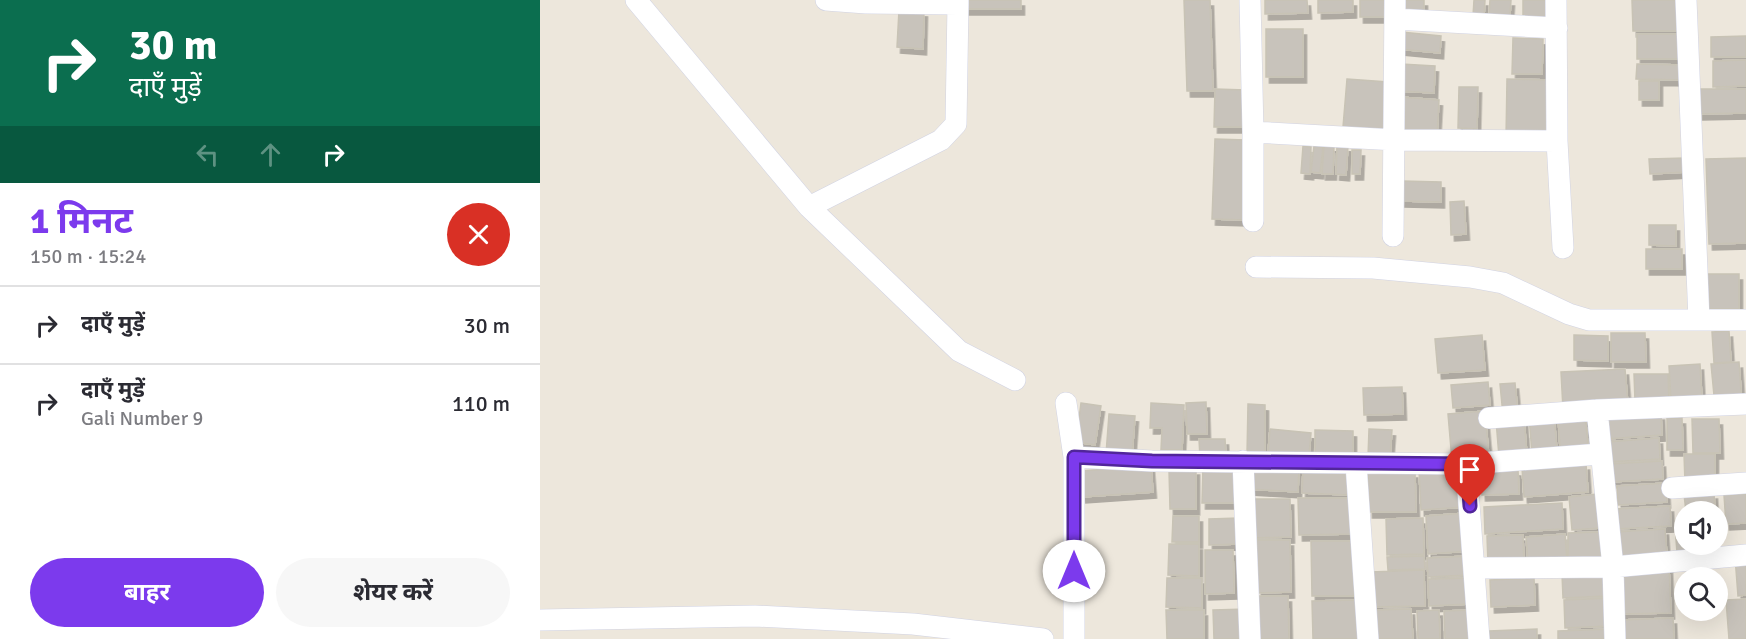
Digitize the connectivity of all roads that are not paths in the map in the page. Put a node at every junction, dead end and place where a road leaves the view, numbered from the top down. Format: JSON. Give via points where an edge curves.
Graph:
{"nodes":[{"id":1,"x":636,"y":0,"type":"edge"},
{"id":2,"x":826,"y":0,"type":"edge"},
{"id":3,"x":1250,"y":0,"type":"edge"},
{"id":4,"x":1556,"y":0,"type":"edge"},
{"id":5,"x":1686,"y":0,"type":"edge"},
{"id":6,"x":866,"y":2,"type":"edge"},
{"id":7,"x":958,"y":2,"type":"edge"},
{"id":8,"x":1395,"y":10,"type":"edge"},
{"id":9,"x":1557,"y":28,"type":"junction"},
{"id":10,"x":1253,"y":132,"type":"junction"},
{"id":11,"x":1396,"y":140,"type":"junction"},
{"id":12,"x":1557,"y":141,"type":"junction"},
{"id":13,"x":809,"y":207,"type":"junction"},
{"id":14,"x":1252,"y":221,"type":"dead end"},
{"id":15,"x":1393,"y":236,"type":"dead end"},
{"id":16,"x":1563,"y":248,"type":"dead end"},
{"id":17,"x":1256,"y":267,"type":"dead end"},
{"id":18,"x":1699,"y":320,"type":"junction"},
{"id":19,"x":1746,"y":320,"type":"edge"},
{"id":20,"x":1015,"y":380,"type":"dead end"},
{"id":21,"x":1066,"y":403,"type":"dead end"},
{"id":22,"x":1746,"y":404,"type":"edge"},
{"id":23,"x":1598,"y":410,"type":"junction"},
{"id":24,"x":1489,"y":418,"type":"dead end"},
{"id":25,"x":1600,"y":454,"type":"junction"},
{"id":26,"x":1074,"y":457,"type":"junction"},
{"id":27,"x":1243,"y":461,"type":"junction"},
{"id":28,"x":1356,"y":464,"type":"junction"},
{"id":29,"x":1467,"y":464,"type":"junction"},
{"id":30,"x":1746,"y":483,"type":"edge"},
{"id":31,"x":1672,"y":488,"type":"dead end"},
{"id":32,"x":1746,"y":555,"type":"edge"},
{"id":33,"x":1613,"y":567,"type":"junction"},
{"id":34,"x":1475,"y":568,"type":"junction"},
{"id":35,"x":540,"y":620,"type":"edge"},
{"id":36,"x":1043,"y":639,"type":"edge"},
{"id":37,"x":1074,"y":639,"type":"edge"},
{"id":38,"x":1250,"y":639,"type":"edge"},
{"id":39,"x":1368,"y":639,"type":"edge"},
{"id":40,"x":1479,"y":639,"type":"edge"},
{"id":41,"x":1615,"y":639,"type":"edge"}],
"edges":[{"from":1,"to":13,"type":"street"},
{"from":2,"to":6,"type":"street"},
{"from":3,"to":10,"type":"street"},
{"from":4,"to":9,"type":"street"},
{"from":5,"to":18,"type":"street"},
{"from":6,"to":7,"type":"street"},
{"from":7,"to":13,"type":"street","via":[[956,124],[941,140]]},
{"from":8,"to":9,"type":"street"},
{"from":8,"to":11,"type":"street"},
{"from":9,"to":12,"type":"street"},
{"from":10,"to":11,"type":"street"},
{"from":10,"to":14,"type":"street"},
{"from":11,"to":12,"type":"street"},
{"from":11,"to":15,"type":"street"},
{"from":12,"to":16,"type":"street"},
{"from":13,"to":20,"type":"street","via":[[959,351]]},
{"from":17,"to":18,"type":"street","via":[[1373,268],[1470,277],[1503,284],[1589,320]]},
{"from":18,"to":19,"type":"street"},
{"from":21,"to":26,"type":"street"},
{"from":22,"to":23,"type":"street"},
{"from":23,"to":24,"type":"street"},
{"from":23,"to":25,"type":"street"},
{"from":25,"to":29,"type":"street"},
{"from":25,"to":33,"type":"street"},
{"from":26,"to":27,"type":"street"},
{"from":26,"to":37,"type":"street"},
{"from":27,"to":28,"type":"street"},
{"from":27,"to":38,"type":"street"},
{"from":28,"to":29,"type":"street"},
{"from":28,"to":39,"type":"street"},
{"from":29,"to":34,"type":"street"},
{"from":30,"to":31,"type":"street"},
{"from":32,"to":33,"type":"street"},
{"from":33,"to":34,"type":"street"},
{"from":33,"to":41,"type":"street"},
{"from":34,"to":40,"type":"street"},
{"from":35,"to":36,"type":"street","via":[[755,616],[913,624]]}]}
